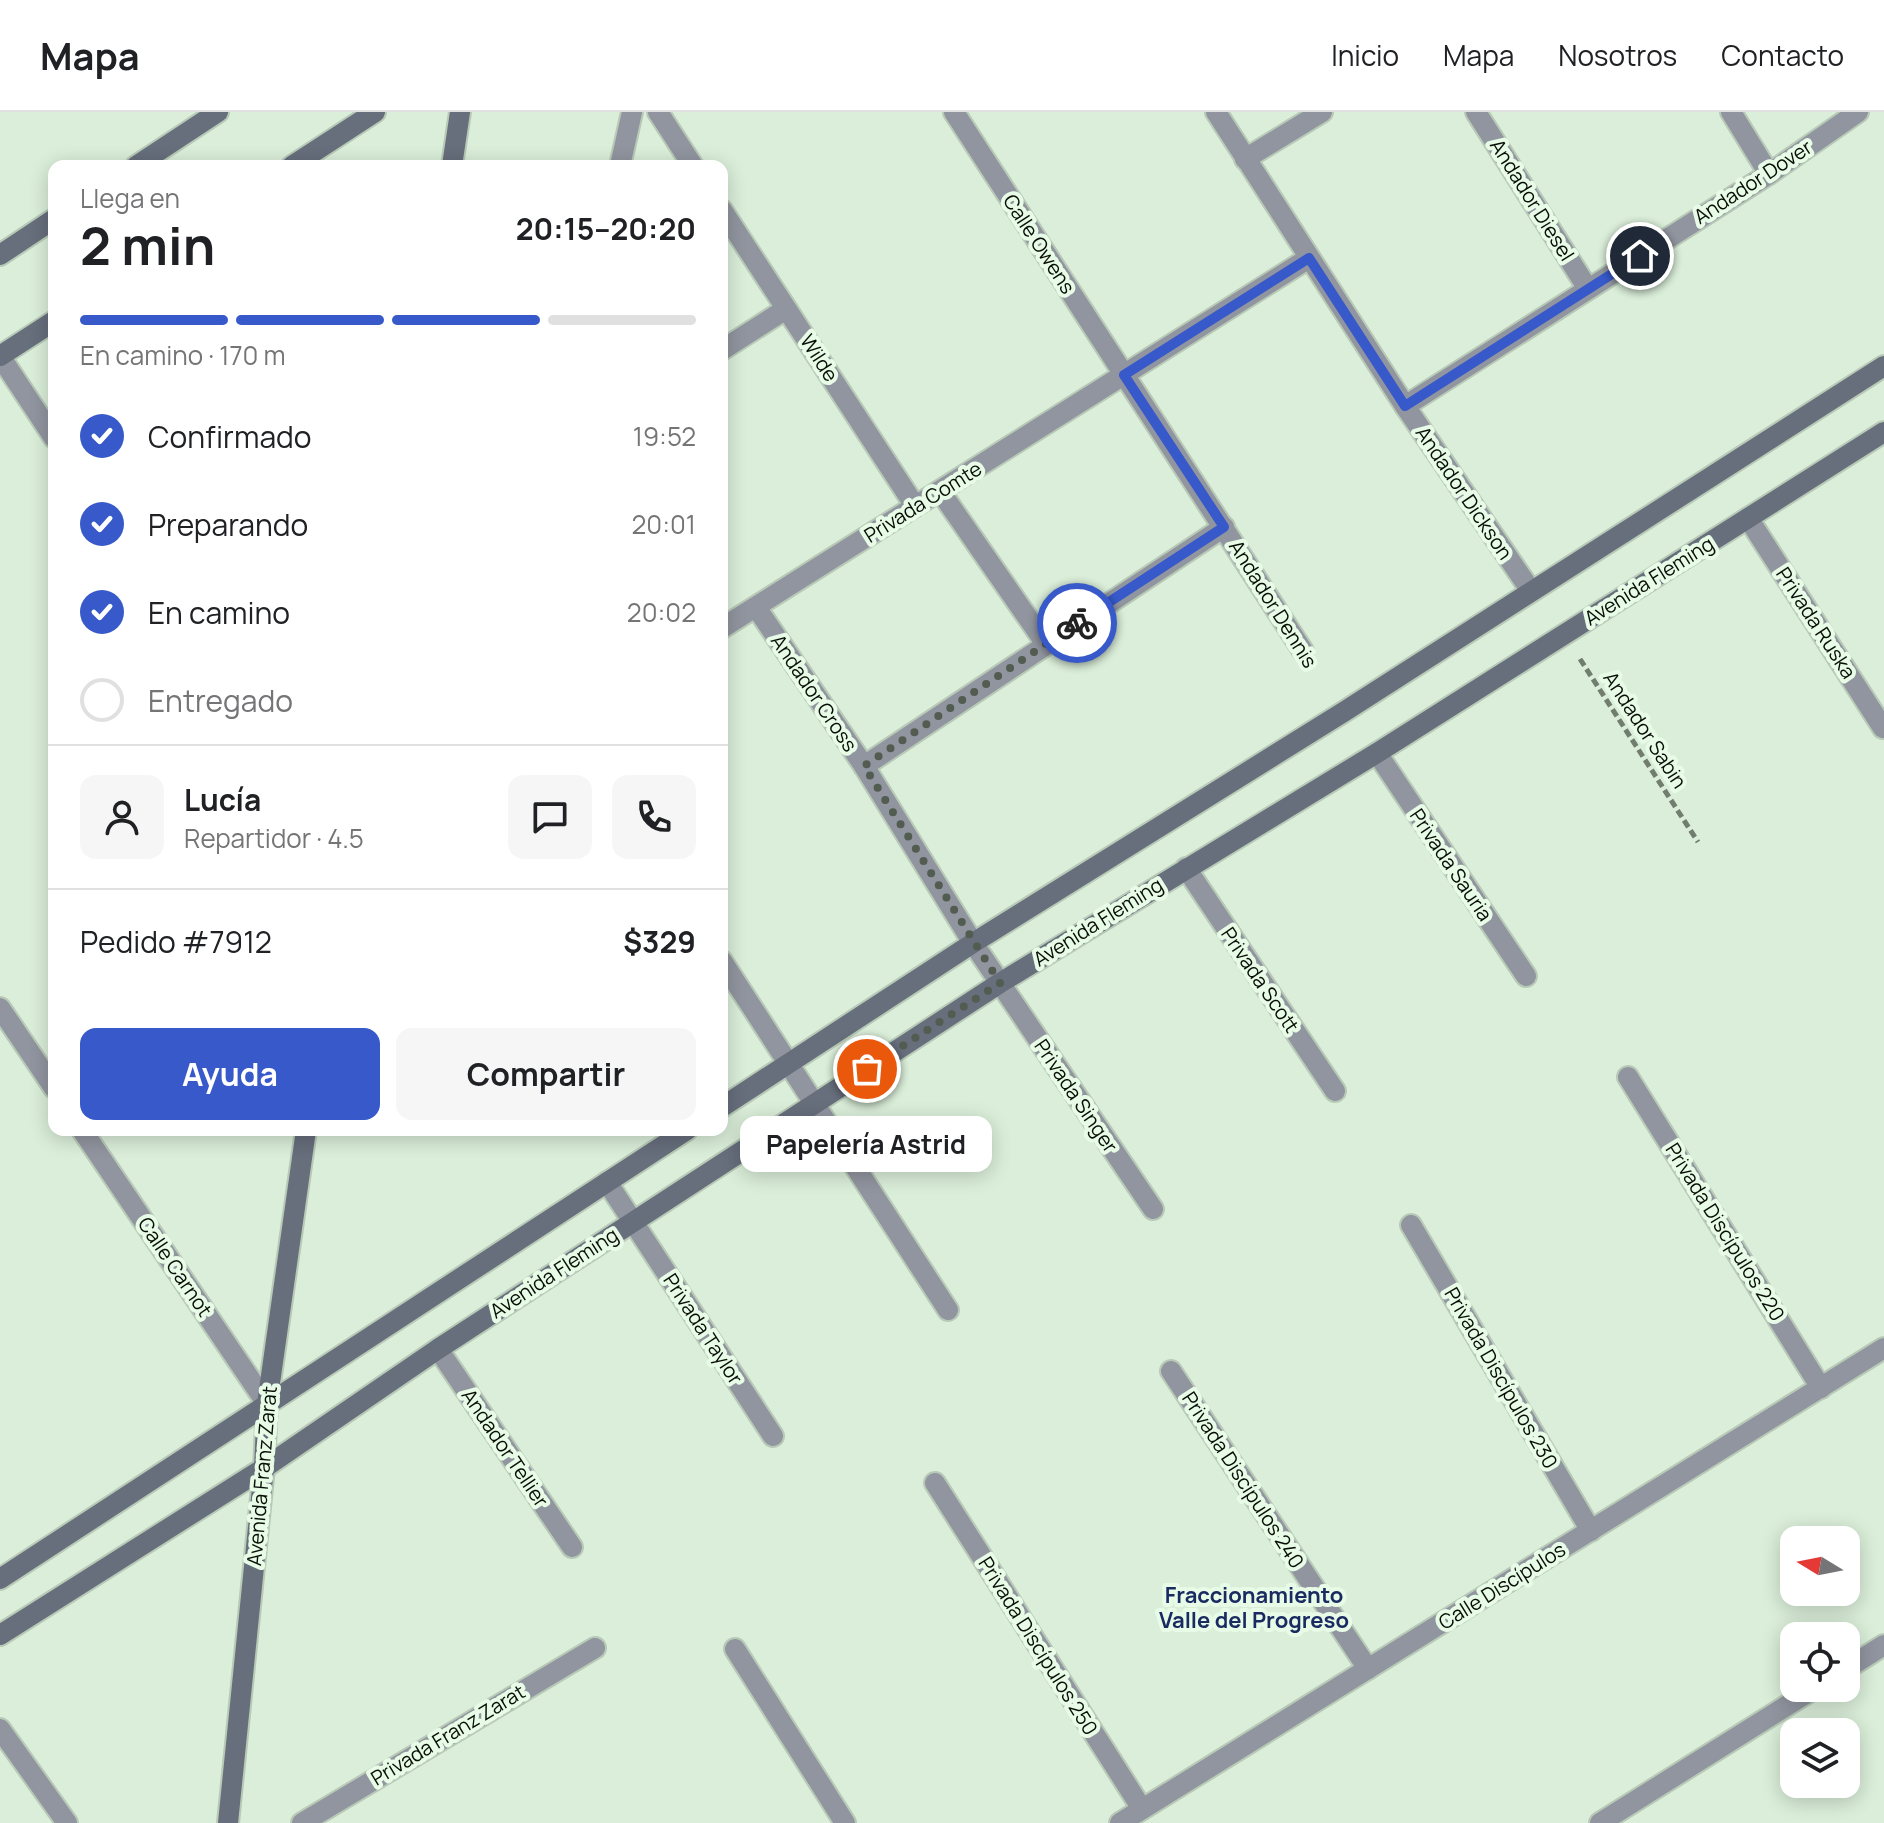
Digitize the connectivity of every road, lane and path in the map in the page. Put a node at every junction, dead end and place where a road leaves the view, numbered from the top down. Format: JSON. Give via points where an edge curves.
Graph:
{"nodes":[{"id":1,"x":218,"y":112,"type":"edge"},
{"id":2,"x":375,"y":112,"type":"edge"},
{"id":3,"x":460,"y":112,"type":"edge"},
{"id":4,"x":632,"y":112,"type":"edge"},
{"id":5,"x":658,"y":112,"type":"edge"},
{"id":6,"x":954,"y":112,"type":"edge"},
{"id":7,"x":1216,"y":112,"type":"edge"},
{"id":8,"x":1322,"y":112,"type":"edge"},
{"id":9,"x":1476,"y":112,"type":"edge"},
{"id":10,"x":1731,"y":112,"type":"edge"},
{"id":11,"x":1858,"y":112,"type":"edge"},
{"id":12,"x":1245,"y":159,"type":"junction"},
{"id":13,"x":145,"y":160,"type":"edge"},
{"id":14,"x":301,"y":160,"type":"edge"},
{"id":15,"x":453,"y":160,"type":"edge"},
{"id":16,"x":621,"y":160,"type":"edge"},
{"id":17,"x":689,"y":160,"type":"edge"},
{"id":18,"x":1769,"y":174,"type":"junction"},
{"id":19,"x":728,"y":219,"type":"edge"},
{"id":20,"x":48,"y":223,"type":"edge"},
{"id":21,"x":0,"y":255,"type":"edge"},
{"id":22,"x":1309,"y":258,"type":"junction"},
{"id":23,"x":1588,"y":289,"type":"junction"},
{"id":24,"x":786,"y":309,"type":"junction"},
{"id":25,"x":48,"y":325,"type":"edge"},
{"id":26,"x":728,"y":346,"type":"edge"},
{"id":27,"x":0,"y":356,"type":"edge"},
{"id":28,"x":1884,"y":366,"type":"edge"},
{"id":29,"x":1124,"y":375,"type":"junction"},
{"id":30,"x":1405,"y":406,"type":"junction"},
{"id":31,"x":48,"y":429,"type":"edge"},
{"id":32,"x":1884,"y":432,"type":"edge"},
{"id":33,"x":940,"y":491,"type":"junction"},
{"id":34,"x":915,"y":506,"type":"junction"},
{"id":35,"x":1748,"y":518,"type":"junction"},
{"id":36,"x":1224,"y":527,"type":"junction"},
{"id":37,"x":1531,"y":591,"type":"junction"},
{"id":38,"x":756,"y":607,"type":"junction"},
{"id":39,"x":728,"y":624,"type":"edge"},
{"id":40,"x":1564,"y":635,"type":"junction"},
{"id":41,"x":1046,"y":644,"type":"junction"},
{"id":42,"x":1303,"y":651,"type":"dead end"},
{"id":43,"x":1883,"y":728,"type":"edge"},
{"id":44,"x":1377,"y":753,"type":"junction"},
{"id":45,"x":864,"y":766,"type":"junction"},
{"id":46,"x":1698,"y":842,"type":"dead end"},
{"id":47,"x":1186,"y":868,"type":"junction"},
{"id":48,"x":973,"y":943,"type":"junction"},
{"id":49,"x":728,"y":970,"type":"edge"},
{"id":50,"x":1526,"y":976,"type":"dead end"},
{"id":51,"x":1000,"y":983,"type":"junction"},
{"id":52,"x":0,"y":1008,"type":"edge"},
{"id":53,"x":788,"y":1064,"type":"junction"},
{"id":54,"x":1628,"y":1077,"type":"dead end"},
{"id":55,"x":48,"y":1079,"type":"edge"},
{"id":56,"x":1335,"y":1091,"type":"dead end"},
{"id":57,"x":728,"y":1103,"type":"edge"},
{"id":58,"x":814,"y":1103,"type":"junction"},
{"id":59,"x":86,"y":1136,"type":"edge"},
{"id":60,"x":305,"y":1136,"type":"edge"},
{"id":61,"x":678,"y":1136,"type":"edge"},
{"id":62,"x":607,"y":1182,"type":"junction"},
{"id":63,"x":1153,"y":1209,"type":"dead end"},
{"id":64,"x":633,"y":1223,"type":"junction"},
{"id":65,"x":1411,"y":1225,"type":"dead end"},
{"id":66,"x":948,"y":1310,"type":"dead end"},
{"id":67,"x":1884,"y":1348,"type":"edge"},
{"id":68,"x":438,"y":1349,"type":"junction"},
{"id":69,"x":1171,"y":1371,"type":"dead end"},
{"id":70,"x":1821,"y":1388,"type":"junction"},
{"id":71,"x":267,"y":1404,"type":"junction"},
{"id":72,"x":773,"y":1436,"type":"dead end"},
{"id":73,"x":264,"y":1468,"type":"junction"},
{"id":74,"x":935,"y":1483,"type":"dead end"},
{"id":75,"x":1591,"y":1531,"type":"junction"},
{"id":76,"x":572,"y":1547,"type":"dead end"},
{"id":77,"x":0,"y":1579,"type":"edge"},
{"id":78,"x":0,"y":1635,"type":"edge"},
{"id":79,"x":1884,"y":1645,"type":"edge"},
{"id":80,"x":595,"y":1648,"type":"dead end"},
{"id":81,"x":735,"y":1649,"type":"dead end"},
{"id":82,"x":1860,"y":1660,"type":"edge"},
{"id":83,"x":1368,"y":1669,"type":"junction"},
{"id":84,"x":1793,"y":1702,"type":"edge"},
{"id":85,"x":0,"y":1729,"type":"edge"},
{"id":86,"x":1142,"y":1809,"type":"junction"},
{"id":87,"x":67,"y":1823,"type":"edge"},
{"id":88,"x":228,"y":1823,"type":"edge"},
{"id":89,"x":302,"y":1823,"type":"edge"},
{"id":90,"x":845,"y":1823,"type":"edge"},
{"id":91,"x":1120,"y":1823,"type":"edge"},
{"id":92,"x":1600,"y":1823,"type":"edge"}],
"edges":[{"from":1,"to":13,"type":"street"},
{"from":2,"to":14,"type":"street"},
{"from":3,"to":15,"type":"street"},
{"from":4,"to":16,"type":"street"},
{"from":5,"to":17,"type":"street"},
{"from":6,"to":29,"type":"street","name":"Calle Owens"},
{"from":7,"to":12,"type":"street","name":"Andador Dickson"},
{"from":8,"to":12,"type":"street"},
{"from":9,"to":23,"type":"street","name":"Andador Diesel"},
{"from":10,"to":18,"type":"street"},
{"from":11,"to":18,"type":"street","name":"Andador Dover"},
{"from":12,"to":22,"type":"street","name":"Andador Dickson"},
{"from":18,"to":23,"type":"street","name":"Andador Dover"},
{"from":19,"to":24,"type":"street","name":"Wilde"},
{"from":20,"to":21,"type":"street"},
{"from":22,"to":29,"type":"street","name":"Privada Comte"},
{"from":22,"to":30,"type":"street","name":"Andador Dickson"},
{"from":23,"to":30,"type":"street","name":"Andador Dover"},
{"from":24,"to":26,"type":"street"},
{"from":24,"to":34,"type":"street","name":"Wilde"},
{"from":25,"to":27,"type":"street"},
{"from":27,"to":31,"type":"street"},
{"from":28,"to":37,"type":"street"},
{"from":29,"to":33,"type":"street","name":"Privada Comte"},
{"from":29,"to":36,"type":"street","name":"Andador Dennis"},
{"from":30,"to":37,"type":"street","name":"Andador Dickson"},
{"from":32,"to":35,"type":"street","name":"Avenida Fleming"},
{"from":33,"to":34,"type":"street","name":"Privada Comte"},
{"from":33,"to":41,"type":"street"},
{"from":34,"to":38,"type":"street","name":"Privada Comte"},
{"from":35,"to":40,"type":"street","name":"Avenida Fleming"},
{"from":35,"to":43,"type":"street","name":"Privada Ruska"},
{"from":36,"to":41,"type":"street"},
{"from":36,"to":42,"type":"street","name":"Andador Dennis"},
{"from":37,"to":48,"type":"street"},
{"from":38,"to":39,"type":"street","name":"Privada Comte"},
{"from":38,"to":45,"type":"street","name":"Andador Cross"},
{"from":40,"to":44,"type":"street","name":"Avenida Fleming"},
{"from":40,"to":46,"type":"path","name":"Andador Sabin"},
{"from":41,"to":45,"type":"street"},
{"from":44,"to":47,"type":"street","name":"Avenida Fleming"},
{"from":44,"to":50,"type":"street","name":"Privada Sauria"},
{"from":45,"to":48,"type":"street","name":"Andador Cross"},
{"from":47,"to":51,"type":"street","name":"Avenida Fleming"},
{"from":47,"to":56,"type":"street","name":"Privada Scott"},
{"from":48,"to":51,"type":"street","name":"Andador Cross"},
{"from":48,"to":53,"type":"street"},
{"from":49,"to":53,"type":"street"},
{"from":51,"to":58,"type":"street","name":"Avenida Fleming"},
{"from":51,"to":63,"type":"street","name":"Privada Singer"},
{"from":52,"to":55,"type":"street"},
{"from":53,"to":57,"type":"street"},
{"from":53,"to":58,"type":"street"},
{"from":54,"to":70,"type":"street","name":"Privada Discípulos 220"},
{"from":58,"to":64,"type":"street","name":"Avenida Fleming"},
{"from":58,"to":66,"type":"street"},
{"from":59,"to":71,"type":"street","name":"Calle Carnot"},
{"from":60,"to":71,"type":"street","name":"Avenida Franz Zarat"},
{"from":61,"to":62,"type":"street"},
{"from":62,"to":64,"type":"street","name":"Privada Taylor"},
{"from":62,"to":71,"type":"street"},
{"from":64,"to":68,"type":"street","name":"Avenida Fleming"},
{"from":64,"to":72,"type":"street","name":"Privada Taylor"},
{"from":65,"to":75,"type":"street","name":"Privada Discípulos 230"},
{"from":67,"to":70,"type":"street","name":"Calle Discípulos"},
{"from":68,"to":73,"type":"street","name":"Avenida Fleming"},
{"from":68,"to":76,"type":"street","name":"Andador Tellier"},
{"from":69,"to":83,"type":"street","name":"Privada Discípulos 240"},
{"from":70,"to":75,"type":"street","name":"Calle Discípulos"},
{"from":71,"to":73,"type":"street","name":"Avenida Franz Zarat"},
{"from":71,"to":77,"type":"street"},
{"from":73,"to":78,"type":"street","name":"Avenida Fleming"},
{"from":73,"to":88,"type":"street","name":"Avenida Franz Zarat"},
{"from":74,"to":86,"type":"street","name":"Privada Discípulos 250"},
{"from":75,"to":83,"type":"street","name":"Calle Discípulos"},
{"from":79,"to":82,"type":"street"},
{"from":80,"to":89,"type":"street","name":"Privada Franz Zarat"},
{"from":81,"to":90,"type":"street"},
{"from":83,"to":86,"type":"street","name":"Calle Discípulos"},
{"from":84,"to":92,"type":"street"},
{"from":85,"to":87,"type":"street"},
{"from":86,"to":91,"type":"street","name":"Calle Discípulos"}]}
